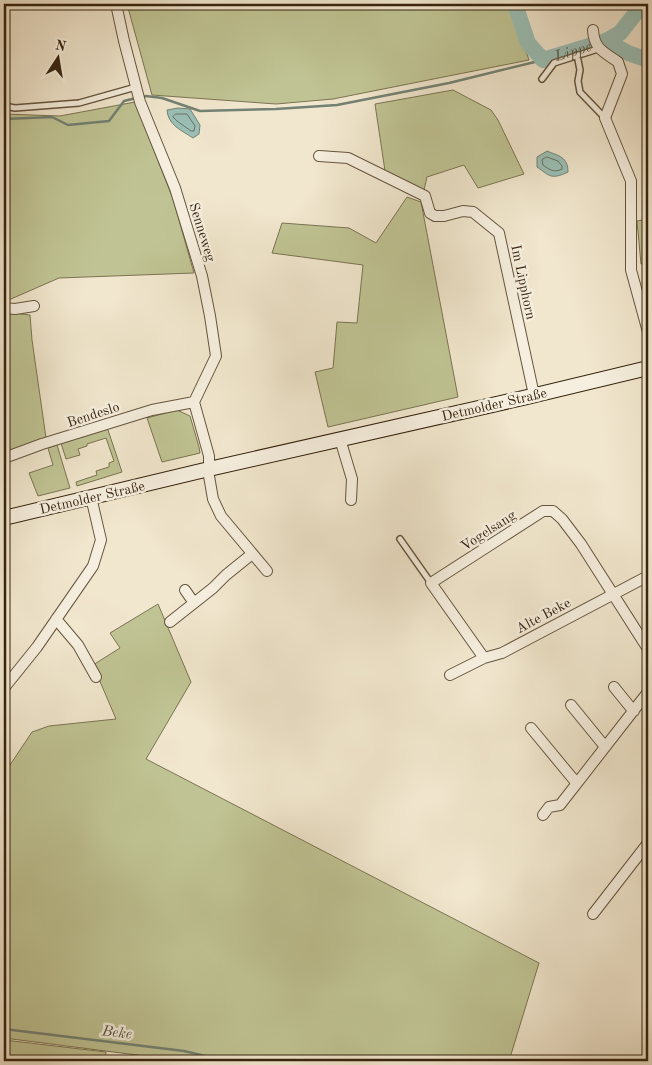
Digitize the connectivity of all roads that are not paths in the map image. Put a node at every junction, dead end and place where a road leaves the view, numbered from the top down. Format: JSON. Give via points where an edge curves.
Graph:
{"nodes":[{"id":1,"x":116,"y":4,"type":"edge"},
{"id":2,"x":593,"y":33,"type":"dead end"},
{"id":3,"x":598,"y":49,"type":"junction"},
{"id":4,"x":577,"y":56,"type":"junction"},
{"id":5,"x":542,"y":79,"type":"dead end"},
{"id":6,"x":138,"y":94,"type":"junction"},
{"id":7,"x":4,"y":106,"type":"edge"},
{"id":8,"x":605,"y":118,"type":"junction"},
{"id":9,"x":319,"y":156,"type":"dead end"},
{"id":10,"x":34,"y":306,"type":"dead end"},
{"id":11,"x":4,"y":308,"type":"edge"},
{"id":12,"x":648,"y":332,"type":"edge"},
{"id":13,"x":648,"y":368,"type":"edge"},
{"id":14,"x":534,"y":395,"type":"junction"},
{"id":15,"x":194,"y":402,"type":"junction"},
{"id":16,"x":340,"y":439,"type":"junction"},
{"id":17,"x":4,"y":458,"type":"edge"},
{"id":18,"x":209,"y":469,"type":"junction"},
{"id":19,"x":91,"y":497,"type":"junction"},
{"id":20,"x":350,"y":500,"type":"dead end"},
{"id":21,"x":4,"y":518,"type":"edge"},
{"id":22,"x":400,"y":539,"type":"dead end"},
{"id":23,"x":252,"y":554,"type":"junction"},
{"id":24,"x":267,"y":571,"type":"dead end"},
{"id":25,"x":648,"y":576,"type":"edge"},
{"id":26,"x":431,"y":584,"type":"junction"},
{"id":27,"x":186,"y":590,"type":"dead end"},
{"id":28,"x":612,"y":594,"type":"junction"},
{"id":29,"x":194,"y":603,"type":"junction"},
{"id":30,"x":56,"y":619,"type":"junction"},
{"id":31,"x":170,"y":622,"type":"dead end"},
{"id":32,"x":648,"y":649,"type":"edge"},
{"id":33,"x":484,"y":658,"type":"junction"},
{"id":34,"x":450,"y":675,"type":"dead end"},
{"id":35,"x":96,"y":678,"type":"dead end"},
{"id":36,"x":614,"y":687,"type":"dead end"},
{"id":37,"x":4,"y":688,"type":"edge"},
{"id":38,"x":648,"y":692,"type":"edge"},
{"id":39,"x":571,"y":705,"type":"dead end"},
{"id":40,"x":634,"y":711,"type":"junction"},
{"id":41,"x":531,"y":728,"type":"dead end"},
{"id":42,"x":606,"y":746,"type":"junction"},
{"id":43,"x":578,"y":783,"type":"junction"},
{"id":44,"x":544,"y":815,"type":"dead end"},
{"id":45,"x":648,"y":843,"type":"edge"},
{"id":46,"x":593,"y":914,"type":"dead end"}],
"edges":[{"from":1,"to":6,"type":"street","name":"Senneweg"},
{"from":2,"to":3,"type":"street"},
{"from":3,"to":4,"type":"lane"},
{"from":3,"to":8,"type":"street","via":[[618,62],[622,74]]},
{"from":4,"to":5,"type":"lane","via":[[554,63]]},
{"from":4,"to":8,"type":"lane","via":[[580,92]]},
{"from":6,"to":7,"type":"lane","via":[[79,103]]},
{"from":6,"to":15,"type":"street","name":"Senneweg","via":[[175,188],[202,276],[210,316],[216,356]]},
{"from":8,"to":12,"type":"street","via":[[631,181],[631,270]]},
{"from":9,"to":14,"type":"street","name":"Im Lipphorn","via":[[348,158],[425,196],[430,213],[435,216],[473,212],[499,232]]},
{"from":10,"to":11,"type":"street"},
{"from":13,"to":14,"type":"street","name":"Detmolder Straße"},
{"from":14,"to":16,"type":"street","name":"Detmolder Straße"},
{"from":15,"to":17,"type":"street","name":"Bendeslo","via":[[143,412]]},
{"from":15,"to":18,"type":"street","via":[[209,456]]},
{"from":16,"to":18,"type":"street","name":"Detmolder Straße"},
{"from":16,"to":20,"type":"street","via":[[352,479]]},
{"from":18,"to":19,"type":"street","name":"Detmolder Straße"},
{"from":18,"to":23,"type":"street","via":[[213,499],[221,516]]},
{"from":19,"to":21,"type":"street","name":"Detmolder Straße"},
{"from":19,"to":30,"type":"street","via":[[101,536],[98,551],[93,566]]},
{"from":22,"to":26,"type":"lane"},
{"from":23,"to":24,"type":"street"},
{"from":23,"to":29,"type":"street"},
{"from":25,"to":28,"type":"street","name":"Alte Beke"},
{"from":26,"to":28,"type":"street","name":"Vogelsang","via":[[543,511],[553,511],[580,544]]},
{"from":26,"to":33,"type":"street"},
{"from":27,"to":29,"type":"street"},
{"from":28,"to":32,"type":"street"},
{"from":28,"to":33,"type":"street","name":"Alte Beke","via":[[502,653]]},
{"from":29,"to":31,"type":"street"},
{"from":30,"to":35,"type":"street","via":[[78,645]]},
{"from":30,"to":37,"type":"street"},
{"from":33,"to":34,"type":"street","name":"Alte Beke"},
{"from":36,"to":40,"type":"street"},
{"from":38,"to":40,"type":"street"},
{"from":39,"to":42,"type":"street"},
{"from":40,"to":42,"type":"street"},
{"from":41,"to":43,"type":"street"},
{"from":42,"to":43,"type":"street"},
{"from":43,"to":44,"type":"street","via":[[560,805],[549,807]]},
{"from":45,"to":46,"type":"street"}]}
